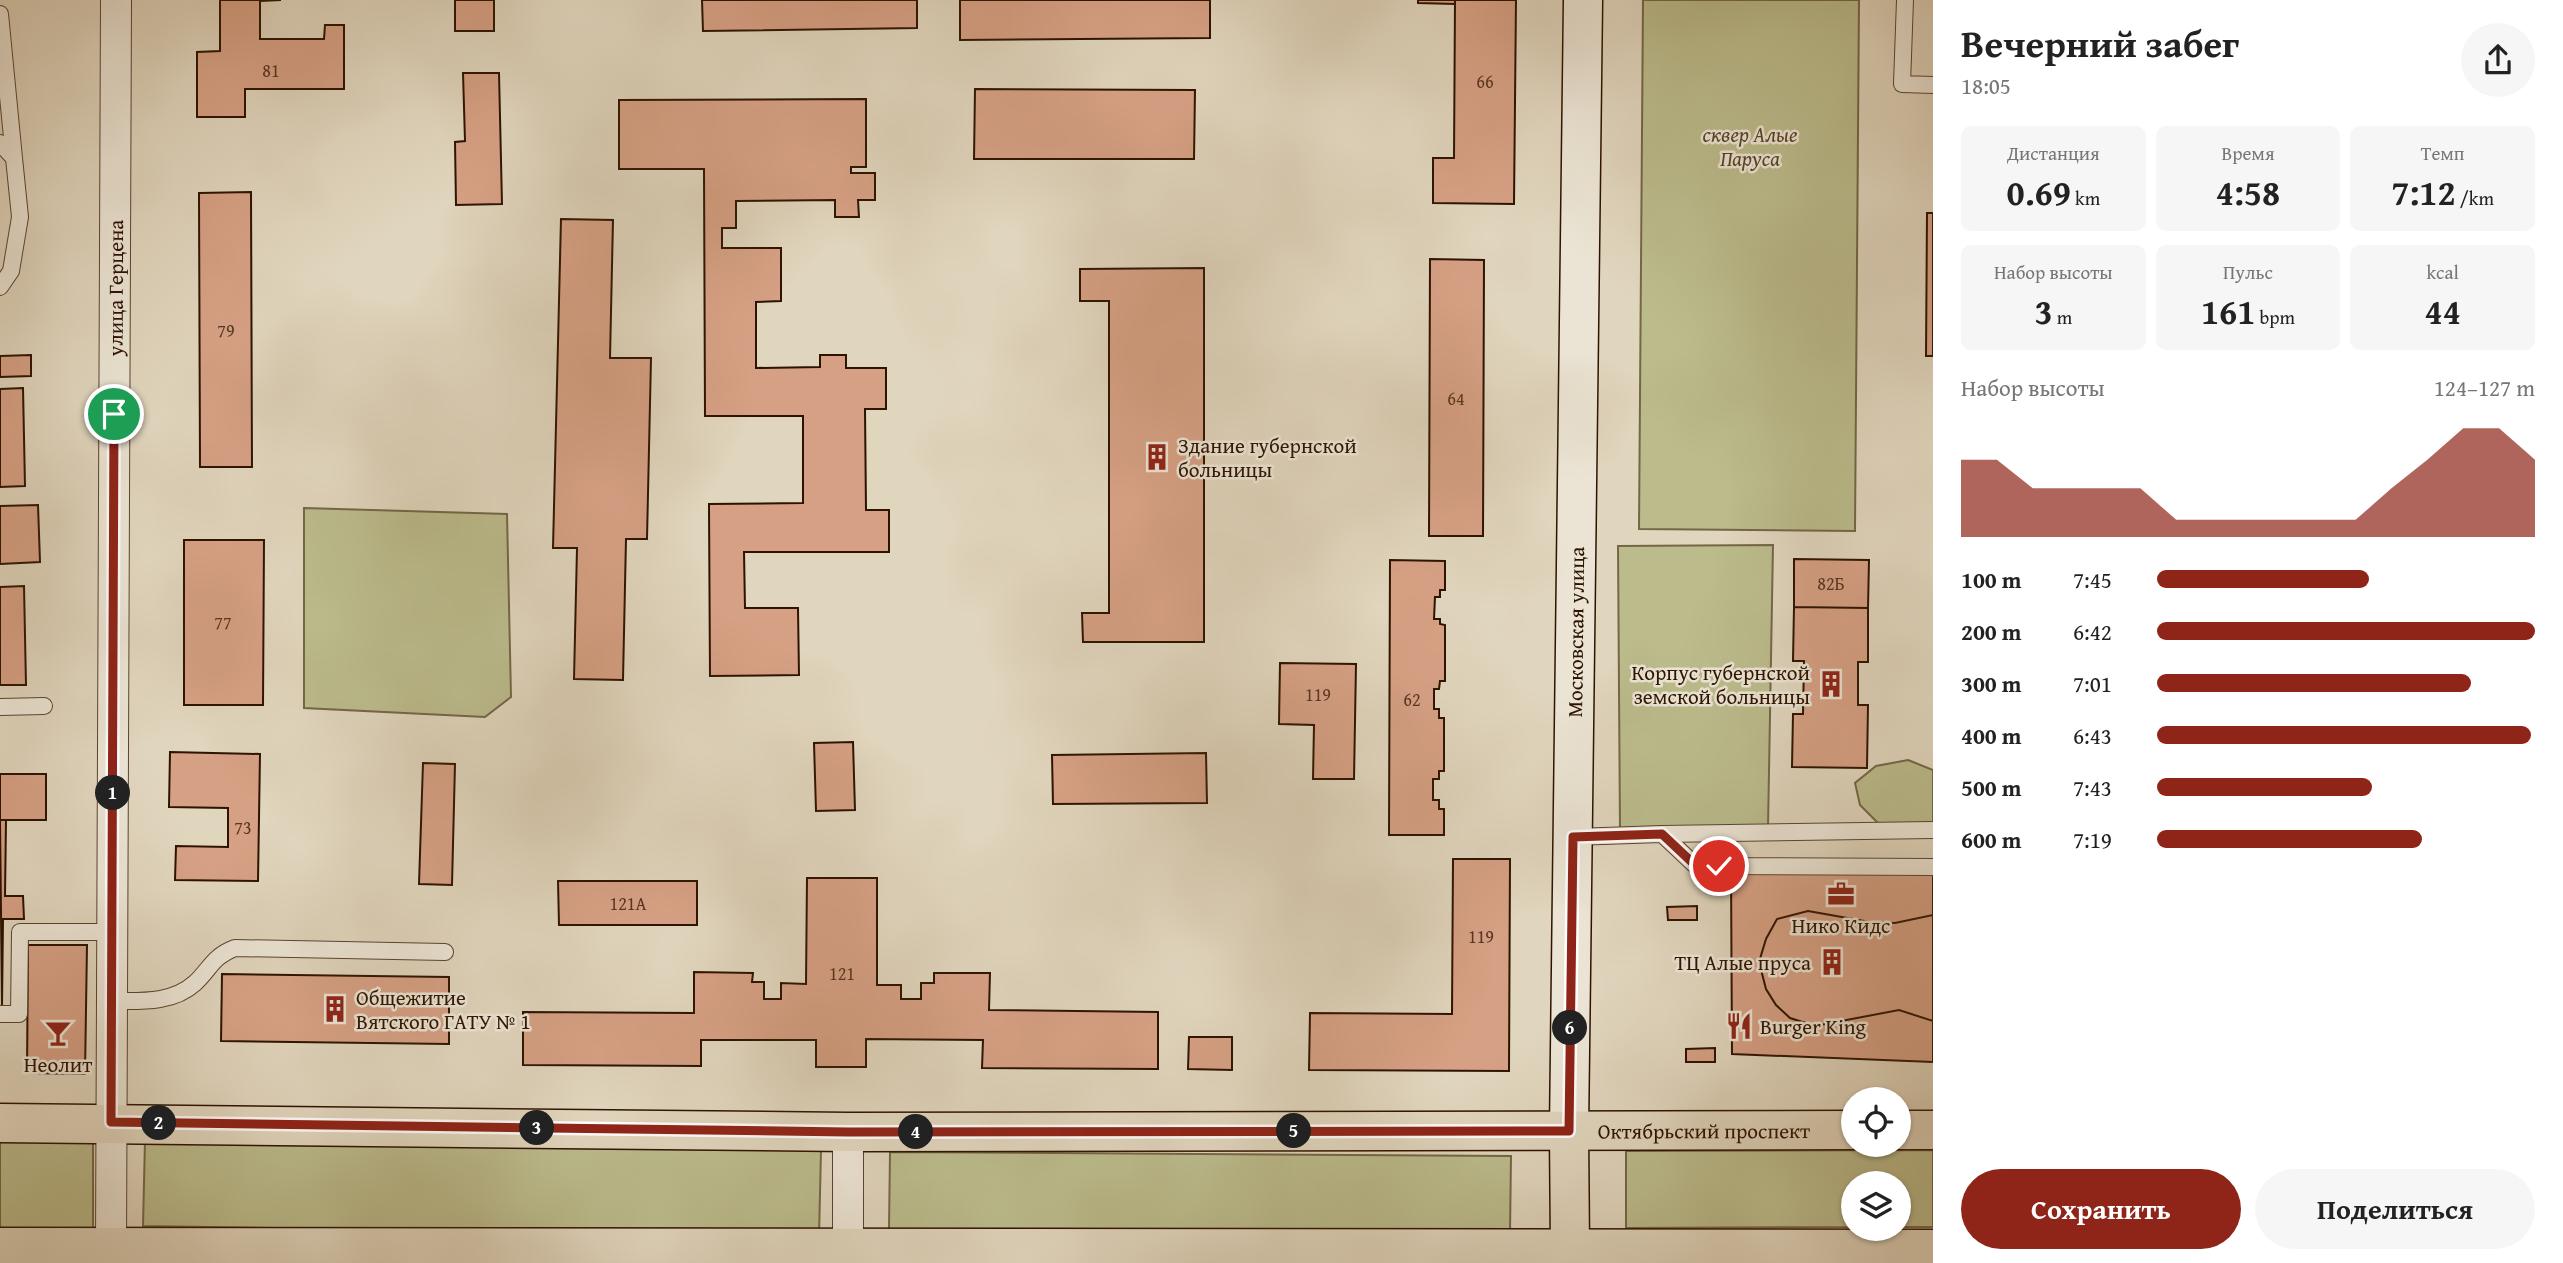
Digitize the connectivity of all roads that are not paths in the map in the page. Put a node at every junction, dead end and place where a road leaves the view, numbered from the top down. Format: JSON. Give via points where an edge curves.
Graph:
{"nodes":[{"id":1,"x":116,"y":0,"type":"edge"},
{"id":2,"x":1583,"y":0,"type":"edge"},
{"id":3,"x":1905,"y":0,"type":"edge"},
{"id":4,"x":0,"y":14,"type":"edge"},
{"id":5,"x":1933,"y":85,"type":"edge"},
{"id":6,"x":0,"y":143,"type":"edge"},
{"id":7,"x":14,"y":159,"type":"junction"},
{"id":8,"x":0,"y":287,"type":"edge"},
{"id":9,"x":44,"y":706,"type":"dead end"},
{"id":10,"x":0,"y":707,"type":"edge"},
{"id":11,"x":1933,"y":830,"type":"edge"},
{"id":12,"x":1662,"y":834,"type":"junction"},
{"id":13,"x":1573,"y":837,"type":"junction"},
{"id":14,"x":1933,"y":867,"type":"edge"},
{"id":15,"x":112,"y":932,"type":"junction"},
{"id":16,"x":445,"y":952,"type":"dead end"},
{"id":17,"x":111,"y":1001,"type":"junction"},
{"id":18,"x":0,"y":1014,"type":"edge"},
{"id":19,"x":111,"y":1122,"type":"junction"},
{"id":20,"x":0,"y":1123,"type":"edge"},
{"id":21,"x":1841,"y":1130,"type":"edge"},
{"id":22,"x":1911,"y":1130,"type":"edge"},
{"id":23,"x":1933,"y":1130,"type":"edge"},
{"id":24,"x":1569,"y":1131,"type":"junction"},
{"id":25,"x":848,"y":1132,"type":"junction"},
{"id":26,"x":0,"y":1247,"type":"edge"},
{"id":27,"x":111,"y":1247,"type":"junction"},
{"id":28,"x":1933,"y":1249,"type":"edge"},
{"id":29,"x":425,"y":1255,"type":"edge"},
{"id":30,"x":848,"y":1256,"type":"edge"},
{"id":31,"x":1173,"y":1256,"type":"edge"},
{"id":32,"x":1570,"y":1257,"type":"edge"}],
"edges":[{"from":1,"to":15,"type":"street","name":"улица Герцена"},
{"from":2,"to":13,"type":"main road","name":"Московская улица"},
{"from":3,"to":5,"type":"lane","via":[[1902,84]]},
{"from":4,"to":7,"type":"lane"},
{"from":6,"to":7,"type":"lane"},
{"from":7,"to":8,"type":"lane","via":[[20,217],[11,271]]},
{"from":9,"to":10,"type":"lane"},
{"from":11,"to":12,"type":"lane"},
{"from":12,"to":13,"type":"lane"},
{"from":12,"to":14,"type":"lane","via":[[1696,866]]},
{"from":13,"to":24,"type":"main road","name":"Московская улица"},
{"from":15,"to":17,"type":"street","name":"улица Герцена"},
{"from":15,"to":18,"type":"lane","via":[[20,932],[19,1014]]},
{"from":16,"to":17,"type":"lane","via":[[235,948],[219,954],[182,992],[159,1001]]},
{"from":17,"to":19,"type":"street","name":"улица Герцена"},
{"from":19,"to":20,"type":"main road","name":"Октябрьский проспект"},
{"from":19,"to":25,"type":"main road","name":"Октябрьский проспект"},
{"from":19,"to":27,"type":"street","name":"улица Герцена"},
{"from":21,"to":24,"type":"main road","name":"Октябрьский проспект"},
{"from":22,"to":23,"type":"main road"},
{"from":24,"to":25,"type":"main road","name":"Октябрьский проспект"},
{"from":24,"to":32,"type":"main road","name":"Московская улица"},
{"from":25,"to":30,"type":"street"},
{"from":26,"to":27,"type":"main road"},
{"from":27,"to":29,"type":"main road"},
{"from":28,"to":32,"type":"main road"},
{"from":29,"to":30,"type":"main road"},
{"from":30,"to":31,"type":"main road"},
{"from":31,"to":32,"type":"main road"}]}
